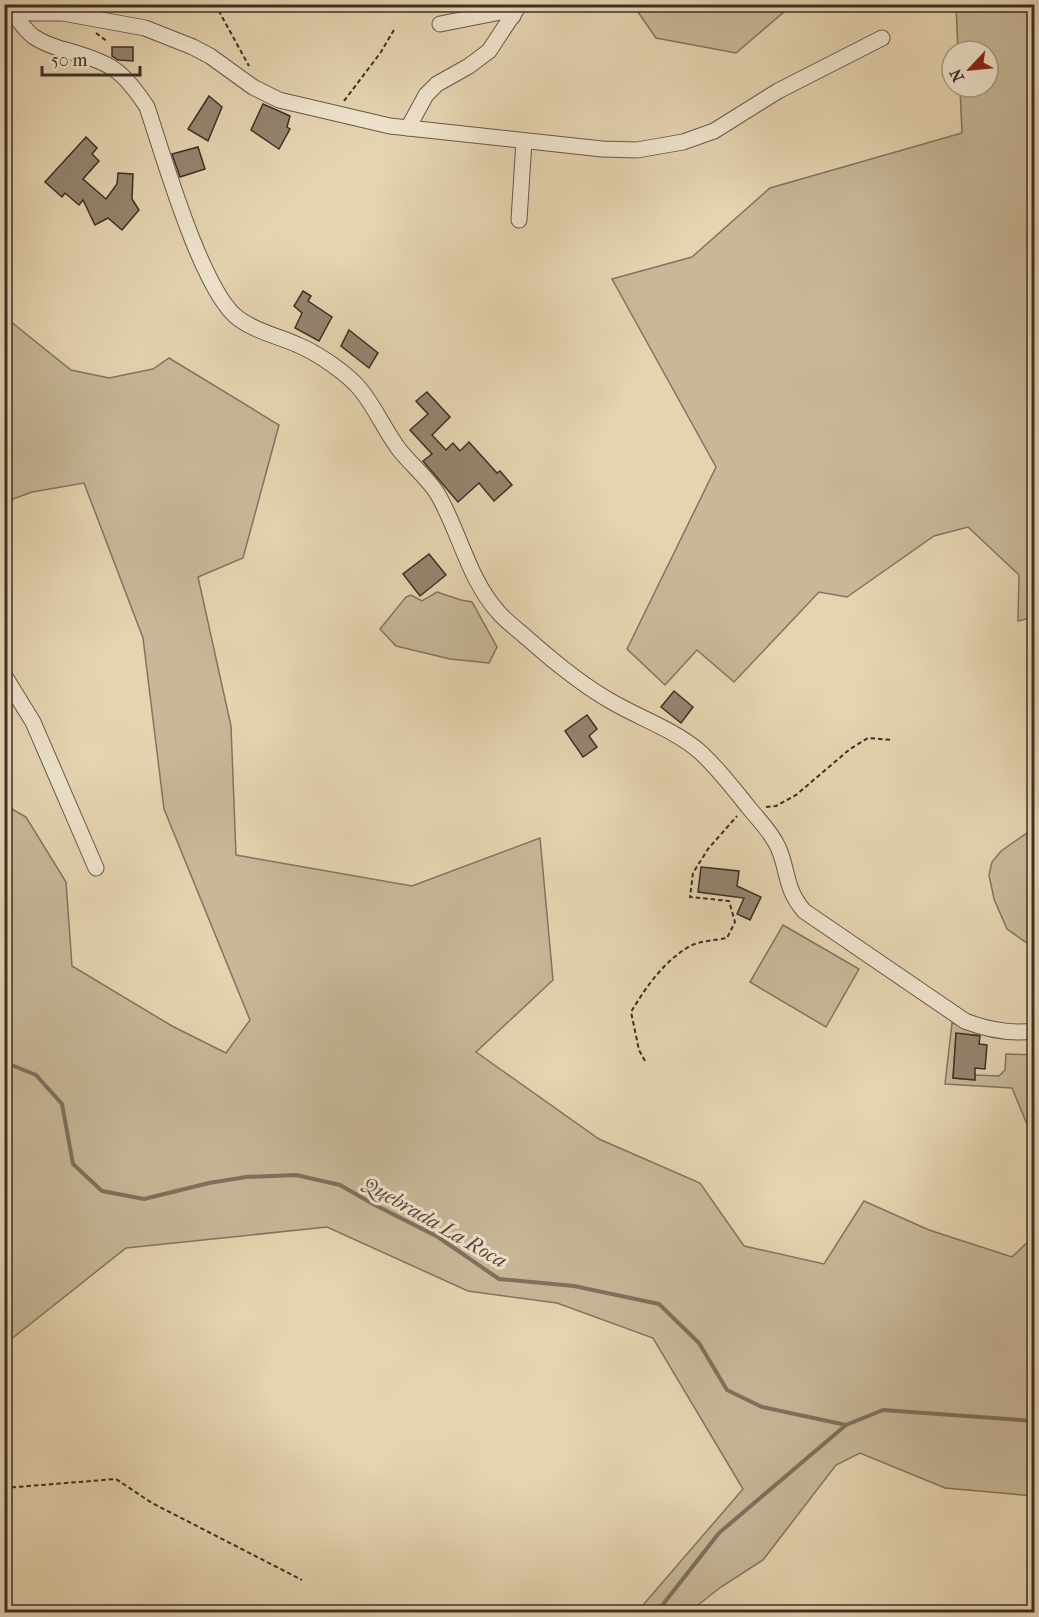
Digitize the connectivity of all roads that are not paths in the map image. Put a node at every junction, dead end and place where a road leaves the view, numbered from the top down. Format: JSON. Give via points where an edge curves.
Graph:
{"nodes":[{"id":1,"x":10,"y":9,"type":"edge"},
{"id":2,"x":517,"y":10,"type":"edge"},
{"id":3,"x":440,"y":24,"type":"dead end"},
{"id":4,"x":882,"y":38,"type":"dead end"},
{"id":5,"x":408,"y":128,"type":"junction"},
{"id":6,"x":524,"y":141,"type":"junction"},
{"id":7,"x":519,"y":220,"type":"dead end"},
{"id":8,"x":4,"y":675,"type":"edge"},
{"id":9,"x":96,"y":868,"type":"dead end"},
{"id":10,"x":1035,"y":1032,"type":"edge"}],
"edges":[{"from":1,"to":5,"type":"street","via":[[63,13],[145,28],[210,56],[253,87],[279,100]]},
{"from":1,"to":10,"type":"street","via":[[34,37],[112,67],[124,76],[147,107],[195,246],[222,300],[236,317],[324,359],[358,387],[399,449],[438,494],[478,582],[499,614],[582,682],[612,703],[697,749],[718,769],[771,834],[794,898],[804,911],[965,1021],[985,1029]]},
{"from":2,"to":3,"type":"street"},
{"from":2,"to":5,"type":"street","via":[[489,51],[426,95]]},
{"from":4,"to":6,"type":"street","via":[[778,91],[714,131],[682,142],[637,150]]},
{"from":5,"to":6,"type":"street"},
{"from":6,"to":7,"type":"street"},
{"from":8,"to":9,"type":"street","via":[[33,722]]}]}
